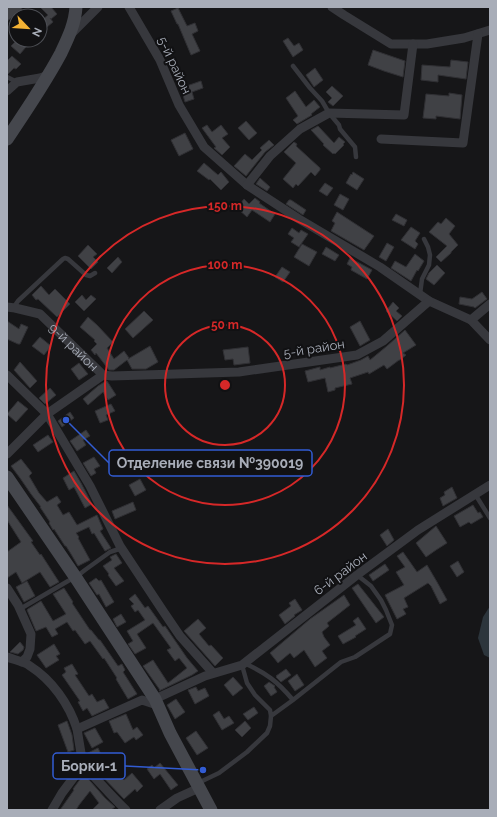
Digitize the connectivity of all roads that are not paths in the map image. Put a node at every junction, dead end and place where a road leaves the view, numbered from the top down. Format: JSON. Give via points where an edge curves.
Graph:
{"nodes":[{"id":1,"x":76,"y":7,"type":"edge"},
{"id":2,"x":98,"y":7,"type":"edge"},
{"id":3,"x":129,"y":7,"type":"edge"},
{"id":4,"x":332,"y":7,"type":"edge"},
{"id":5,"x":490,"y":30,"type":"edge"},
{"id":6,"x":71,"y":34,"type":"junction"},
{"id":7,"x":478,"y":34,"type":"junction"},
{"id":8,"x":413,"y":44,"type":"junction"},
{"id":9,"x":293,"y":66,"type":"dead end"},
{"id":10,"x":50,"y":74,"type":"junction"},
{"id":11,"x":7,"y":77,"type":"edge"},
{"id":12,"x":17,"y":82,"type":"junction"},
{"id":13,"x":7,"y":91,"type":"edge"},
{"id":14,"x":329,"y":114,"type":"junction"},
{"id":15,"x":7,"y":139,"type":"edge"},
{"id":16,"x":382,"y":139,"type":"dead end"},
{"id":17,"x":356,"y":157,"type":"dead end"},
{"id":18,"x":247,"y":185,"type":"junction"},
{"id":19,"x":424,"y":239,"type":"dead end"},
{"id":20,"x":95,"y":273,"type":"dead end"},
{"id":21,"x":420,"y":294,"type":"junction"},
{"id":22,"x":429,"y":301,"type":"junction"},
{"id":23,"x":490,"y":304,"type":"edge"},
{"id":24,"x":10,"y":308,"type":"edge"},
{"id":25,"x":471,"y":320,"type":"junction"},
{"id":26,"x":490,"y":340,"type":"edge"},
{"id":27,"x":185,"y":374,"type":"joint"},
{"id":28,"x":7,"y":375,"type":"edge"},
{"id":29,"x":103,"y":376,"type":"junction"},
{"id":30,"x":47,"y":414,"type":"junction"},
{"id":31,"x":7,"y":454,"type":"edge"},
{"id":32,"x":7,"y":477,"type":"edge"},
{"id":33,"x":490,"y":485,"type":"edge"},
{"id":34,"x":478,"y":492,"type":"junction"},
{"id":35,"x":490,"y":518,"type":"edge"},
{"id":36,"x":122,"y":548,"type":"junction"},
{"id":37,"x":357,"y":575,"type":"junction"},
{"id":38,"x":76,"y":577,"type":"junction"},
{"id":39,"x":7,"y":588,"type":"edge"},
{"id":40,"x":20,"y":609,"type":"junction"},
{"id":41,"x":7,"y":657,"type":"edge"},
{"id":42,"x":22,"y":662,"type":"junction"},
{"id":43,"x":243,"y":664,"type":"junction"},
{"id":44,"x":213,"y":673,"type":"junction"},
{"id":45,"x":293,"y":700,"type":"junction"},
{"id":46,"x":156,"y":702,"type":"junction"},
{"id":47,"x":271,"y":716,"type":"junction"},
{"id":48,"x":77,"y":729,"type":"junction"},
{"id":49,"x":83,"y":766,"type":"junction"},
{"id":50,"x":198,"y":786,"type":"junction"},
{"id":51,"x":52,"y":810,"type":"edge"},
{"id":52,"x":126,"y":810,"type":"edge"},
{"id":53,"x":160,"y":810,"type":"edge"},
{"id":54,"x":211,"y":810,"type":"edge"}],
"edges":[{"from":1,"to":6,"type":"street","via":[[76,18]]},
{"from":2,"to":6,"type":"street"},
{"from":3,"to":18,"type":"street","name":"5-й район","via":[[160,60],[179,105],[204,147]]},
{"from":4,"to":8,"type":"street","via":[[390,44]]},
{"from":5,"to":7,"type":"street"},
{"from":6,"to":10,"type":"street"},
{"from":7,"to":8,"type":"street","via":[[427,44]]},
{"from":7,"to":16,"type":"street","via":[[464,143]]},
{"from":8,"to":14,"type":"street","via":[[404,114]]},
{"from":9,"to":14,"type":"lane","via":[[322,101]]},
{"from":10,"to":12,"type":"street"},
{"from":10,"to":15,"type":"street"},
{"from":11,"to":12,"type":"lane"},
{"from":12,"to":13,"type":"street"},
{"from":14,"to":17,"type":"lane","via":[[355,147]]},
{"from":14,"to":18,"type":"street","via":[[300,128],[270,156]]},
{"from":18,"to":21,"type":"street","name":"5-й район"},
{"from":19,"to":21,"type":"lane","via":[[430,256]]},
{"from":20,"to":24,"type":"lane","name":"9-й район","via":[[86,275],[65,258]]},
{"from":21,"to":22,"type":"street","name":"5-й район"},
{"from":22,"to":25,"type":"street","name":"5-й район"},
{"from":22,"to":27,"type":"street","name":"5-й район","via":[[383,341],[357,355],[239,372]]},
{"from":23,"to":25,"type":"street"},
{"from":24,"to":29,"type":"street","name":"9-й район","via":[[40,314]]},
{"from":25,"to":26,"type":"street","name":"5-й район"},
{"from":27,"to":29,"type":"street","name":"9-й район"},
{"from":28,"to":30,"type":"street"},
{"from":29,"to":30,"type":"street"},
{"from":30,"to":31,"type":"street"},
{"from":30,"to":36,"type":"street","via":[[90,486]]},
{"from":32,"to":38,"type":"street"},
{"from":33,"to":34,"type":"street","name":"6-й район"},
{"from":34,"to":35,"type":"lane"},
{"from":34,"to":37,"type":"street","name":"6-й район","via":[[418,530]]},
{"from":36,"to":38,"type":"lane","via":[[110,552]]},
{"from":36,"to":44,"type":"street","via":[[180,636]]},
{"from":37,"to":43,"type":"street","name":"6-й район"},
{"from":37,"to":45,"type":"lane","via":[[371,586],[381,600],[392,625],[390,634],[355,658],[340,662]]},
{"from":38,"to":40,"type":"lane"},
{"from":38,"to":46,"type":"street"},
{"from":39,"to":40,"type":"street"},
{"from":40,"to":42,"type":"street","via":[[31,634],[30,648]]},
{"from":41,"to":42,"type":"street"},
{"from":42,"to":48,"type":"street","via":[[47,679],[61,696]]},
{"from":43,"to":44,"type":"street","name":"6-й район"},
{"from":43,"to":45,"type":"lane","via":[[260,670],[273,679]]},
{"from":43,"to":47,"type":"lane","via":[[247,683],[270,710]]},
{"from":44,"to":46,"type":"street","name":"6-й район"},
{"from":45,"to":47,"type":"lane"},
{"from":46,"to":48,"type":"street","via":[[142,700]]},
{"from":46,"to":50,"type":"street"},
{"from":47,"to":50,"type":"lane","via":[[266,733],[247,752]]},
{"from":48,"to":49,"type":"street"},
{"from":49,"to":51,"type":"street"},
{"from":49,"to":52,"type":"street"},
{"from":50,"to":53,"type":"street"},
{"from":50,"to":54,"type":"street"}]}
